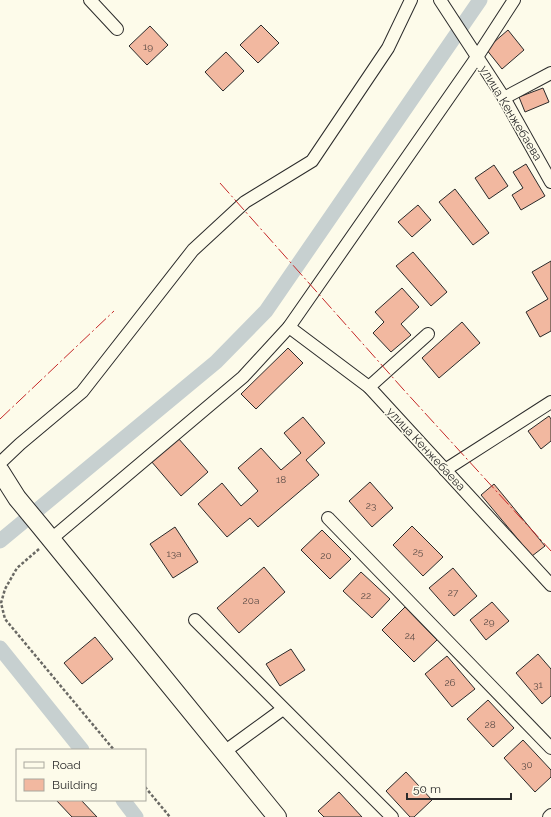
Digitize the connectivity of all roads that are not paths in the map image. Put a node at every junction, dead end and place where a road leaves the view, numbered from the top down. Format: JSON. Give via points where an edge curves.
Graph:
{"nodes":[{"id":1,"x":90,"y":0,"type":"edge"},
{"id":2,"x":411,"y":0,"type":"edge"},
{"id":3,"x":440,"y":0,"type":"edge"},
{"id":4,"x":514,"y":0,"type":"edge"},
{"id":5,"x":117,"y":29,"type":"dead end"},
{"id":6,"x":477,"y":57,"type":"junction"},
{"id":7,"x":551,"y":73,"type":"edge"},
{"id":8,"x":504,"y":98,"type":"junction"},
{"id":9,"x":551,"y":182,"type":"edge"},
{"id":10,"x":289,"y":327,"type":"junction"},
{"id":11,"x":428,"y":334,"type":"dead end"},
{"id":12,"x":369,"y":387,"type":"junction"},
{"id":13,"x":551,"y":402,"type":"edge"},
{"id":14,"x":0,"y":463,"type":"edge"},
{"id":15,"x":445,"y":470,"type":"junction"},
{"id":16,"x":0,"y":471,"type":"edge"},
{"id":17,"x":328,"y":518,"type":"dead end"},
{"id":18,"x":46,"y":534,"type":"junction"},
{"id":19,"x":551,"y":585,"type":"edge"},
{"id":20,"x":195,"y":620,"type":"dead end"},
{"id":21,"x":283,"y":709,"type":"junction"},
{"id":22,"x":551,"y":748,"type":"edge"},
{"id":23,"x":224,"y":752,"type":"junction"},
{"id":24,"x":551,"y":815,"type":"edge"},
{"id":25,"x":277,"y":817,"type":"edge"},
{"id":26,"x":392,"y":817,"type":"edge"},
{"id":27,"x":549,"y":817,"type":"edge"}],
"edges":[{"from":1,"to":5,"type":"street"},
{"from":2,"to":14,"type":"street","via":[[388,48],[312,161],[245,202],[193,250],[82,392]]},
{"from":3,"to":6,"type":"street","name":"улица Кенжебаева"},
{"from":4,"to":6,"type":"street"},
{"from":6,"to":8,"type":"street","name":"улица Кенжебаева"},
{"from":6,"to":10,"type":"street"},
{"from":7,"to":8,"type":"street"},
{"from":8,"to":9,"type":"street","name":"улица Кенжебаева"},
{"from":10,"to":12,"type":"street","name":"улица Кенжебаева"},
{"from":10,"to":18,"type":"street","via":[[243,377]]},
{"from":11,"to":12,"type":"street"},
{"from":12,"to":15,"type":"street","name":"улица Кенжебаева"},
{"from":13,"to":15,"type":"street"},
{"from":15,"to":19,"type":"street","name":"улица Кенжебаева"},
{"from":16,"to":18,"type":"main road","via":[[17,498]]},
{"from":17,"to":22,"type":"street"},
{"from":18,"to":23,"type":"main road"},
{"from":20,"to":21,"type":"street"},
{"from":21,"to":23,"type":"street"},
{"from":21,"to":26,"type":"street"},
{"from":23,"to":25,"type":"main road"},
{"from":24,"to":27,"type":"street"}]}
